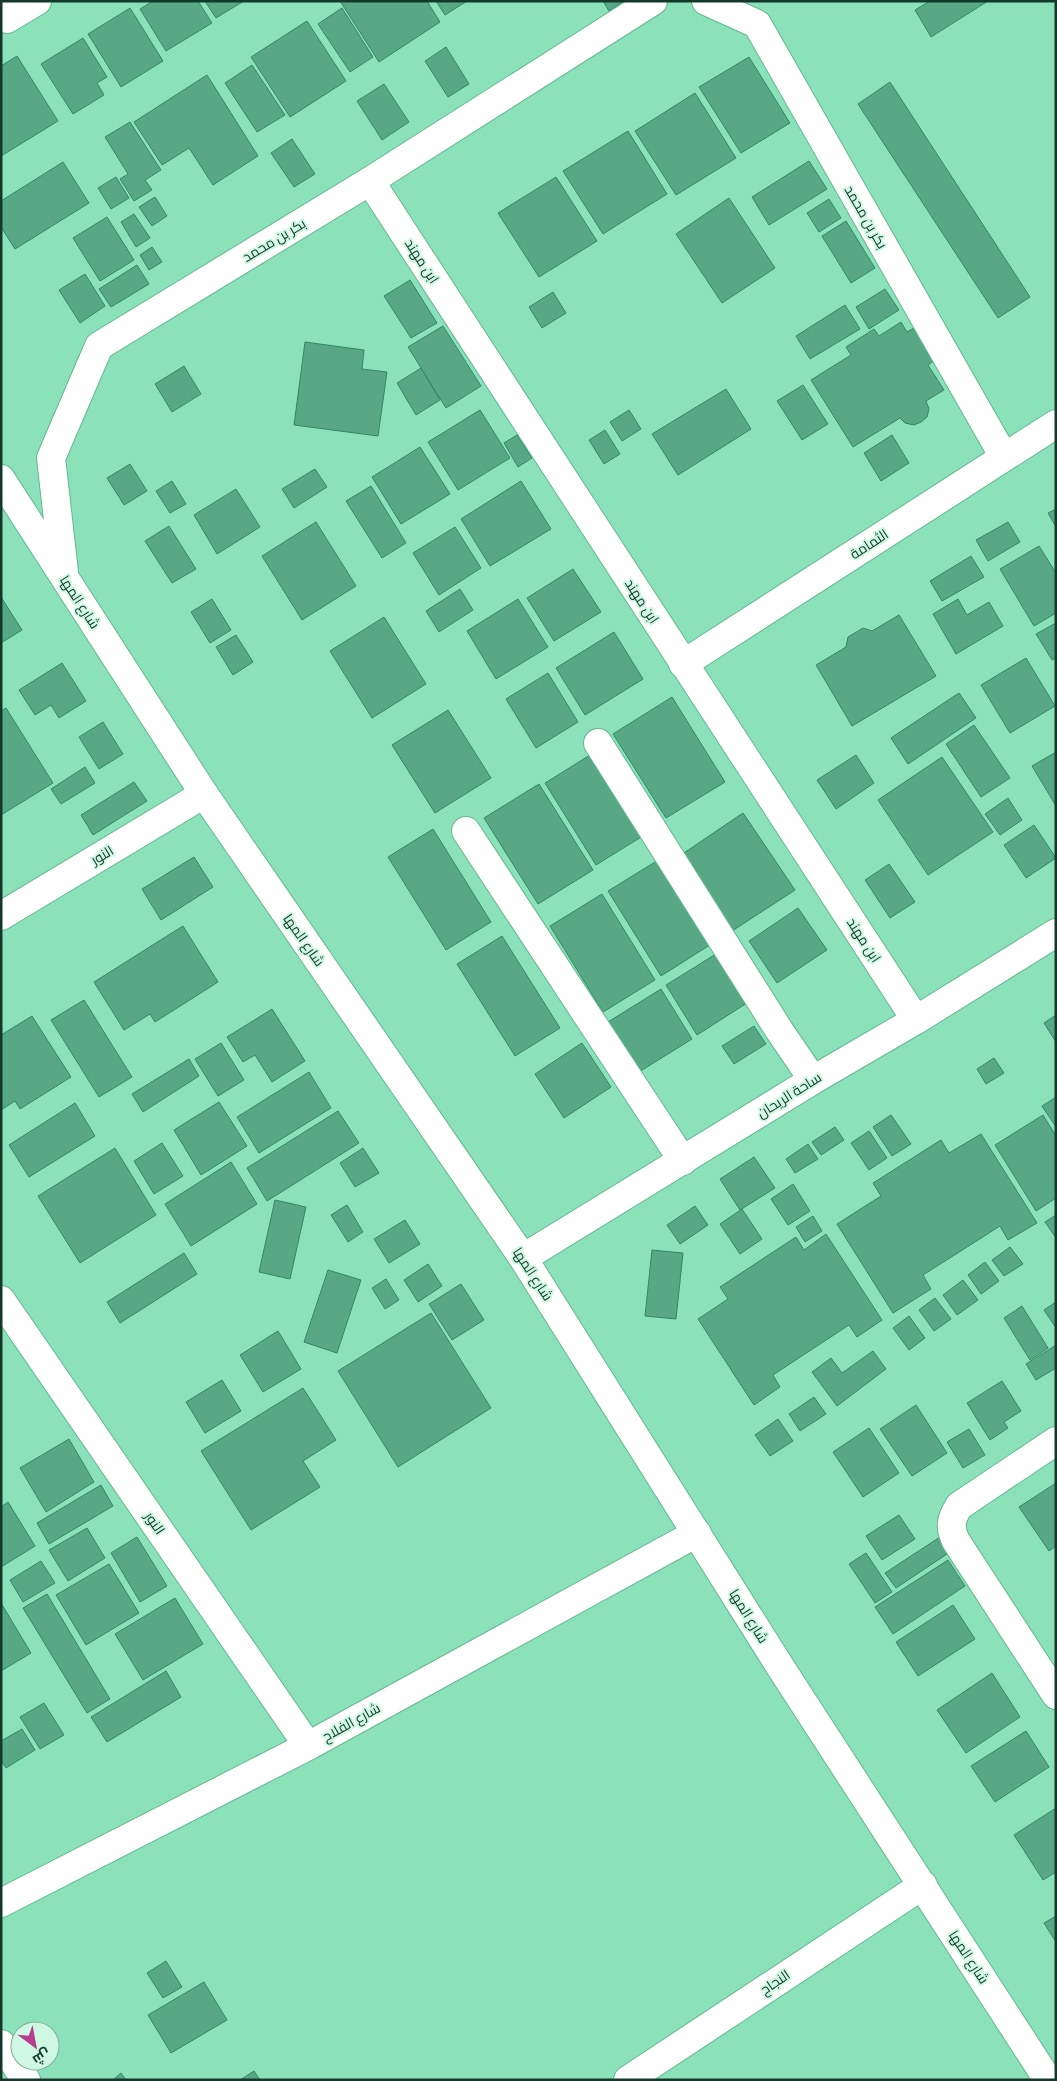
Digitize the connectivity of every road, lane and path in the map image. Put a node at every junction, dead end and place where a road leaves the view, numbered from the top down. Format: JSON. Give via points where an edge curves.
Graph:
{"nodes":[{"id":1,"x":36,"y":1,"type":"edge"},
{"id":2,"x":653,"y":1,"type":"edge"},
{"id":3,"x":706,"y":1,"type":"edge"},
{"id":4,"x":1,"y":9,"type":"edge"},
{"id":5,"x":750,"y":12,"type":"edge"},
{"id":6,"x":370,"y":181,"type":"junction"},
{"id":7,"x":1056,"y":424,"type":"edge"},
{"id":8,"x":1004,"y":458,"type":"junction"},
{"id":9,"x":1,"y":479,"type":"edge"},
{"id":10,"x":65,"y":578,"type":"junction"},
{"id":11,"x":683,"y":664,"type":"junction"},
{"id":12,"x":598,"y":743,"type":"dead end"},
{"id":13,"x":204,"y":794,"type":"junction"},
{"id":14,"x":466,"y":831,"type":"dead end"},
{"id":15,"x":1,"y":916,"type":"edge"},
{"id":16,"x":1056,"y":933,"type":"edge"},
{"id":17,"x":916,"y":1020,"type":"junction"},
{"id":18,"x":813,"y":1080,"type":"junction"},
{"id":19,"x":682,"y":1161,"type":"junction"},
{"id":20,"x":523,"y":1258,"type":"junction"},
{"id":21,"x":6,"y":1318,"type":"edge"},
{"id":22,"x":1056,"y":1441,"type":"edge"},
{"id":23,"x":697,"y":1533,"type":"junction"},
{"id":24,"x":1056,"y":1694,"type":"edge"},
{"id":25,"x":308,"y":1746,"type":"junction"},
{"id":26,"x":923,"y":1885,"type":"junction"},
{"id":27,"x":1,"y":1903,"type":"edge"},
{"id":28,"x":1,"y":2044,"type":"edge"},
{"id":29,"x":1041,"y":2075,"type":"edge"},
{"id":30,"x":26,"y":2080,"type":"edge"},
{"id":31,"x":628,"y":2080,"type":"edge"}],
"edges":[{"from":1,"to":4,"type":"street","via":[[7,19]]},
{"from":2,"to":6,"type":"street","name":"بكر بن محمد"},
{"from":3,"to":5,"type":"street","name":"بكر بن محمد"},
{"from":5,"to":8,"type":"street","name":"بكر بن محمد"},
{"from":6,"to":10,"type":"street","name":"بكر بن محمد","via":[[99,346],[51,458]]},
{"from":6,"to":11,"type":"street","name":"ابن مهند"},
{"from":7,"to":8,"type":"street","name":"الثمامة"},
{"from":8,"to":11,"type":"street","name":"الثمامة"},
{"from":9,"to":10,"type":"street","name":"شارع المها"},
{"from":10,"to":13,"type":"street","name":"شارع المها"},
{"from":11,"to":17,"type":"street","name":"ابن مهند"},
{"from":12,"to":18,"type":"street"},
{"from":13,"to":15,"type":"street","name":"النور"},
{"from":13,"to":20,"type":"street","name":"شارع المها"},
{"from":14,"to":19,"type":"street"},
{"from":16,"to":17,"type":"street","name":"ساحة الريحان"},
{"from":17,"to":18,"type":"street","name":"ساحة الريحان"},
{"from":18,"to":19,"type":"street","name":"ساحة الريحان"},
{"from":19,"to":20,"type":"street","name":"ساحة الريحان"},
{"from":20,"to":23,"type":"street","name":"شارع المها"},
{"from":21,"to":25,"type":"street","name":"النور"},
{"from":22,"to":24,"type":"street","via":[[959,1506],[951,1523],[956,1541]]},
{"from":23,"to":25,"type":"street","name":"شارع الفلاح"},
{"from":23,"to":26,"type":"street","name":"شارع المها"},
{"from":25,"to":27,"type":"street","name":"شارع الفلاح"},
{"from":26,"to":29,"type":"street","name":"شارع المها"},
{"from":26,"to":31,"type":"street","name":"النجاح"},
{"from":28,"to":30,"type":"street"}]}
